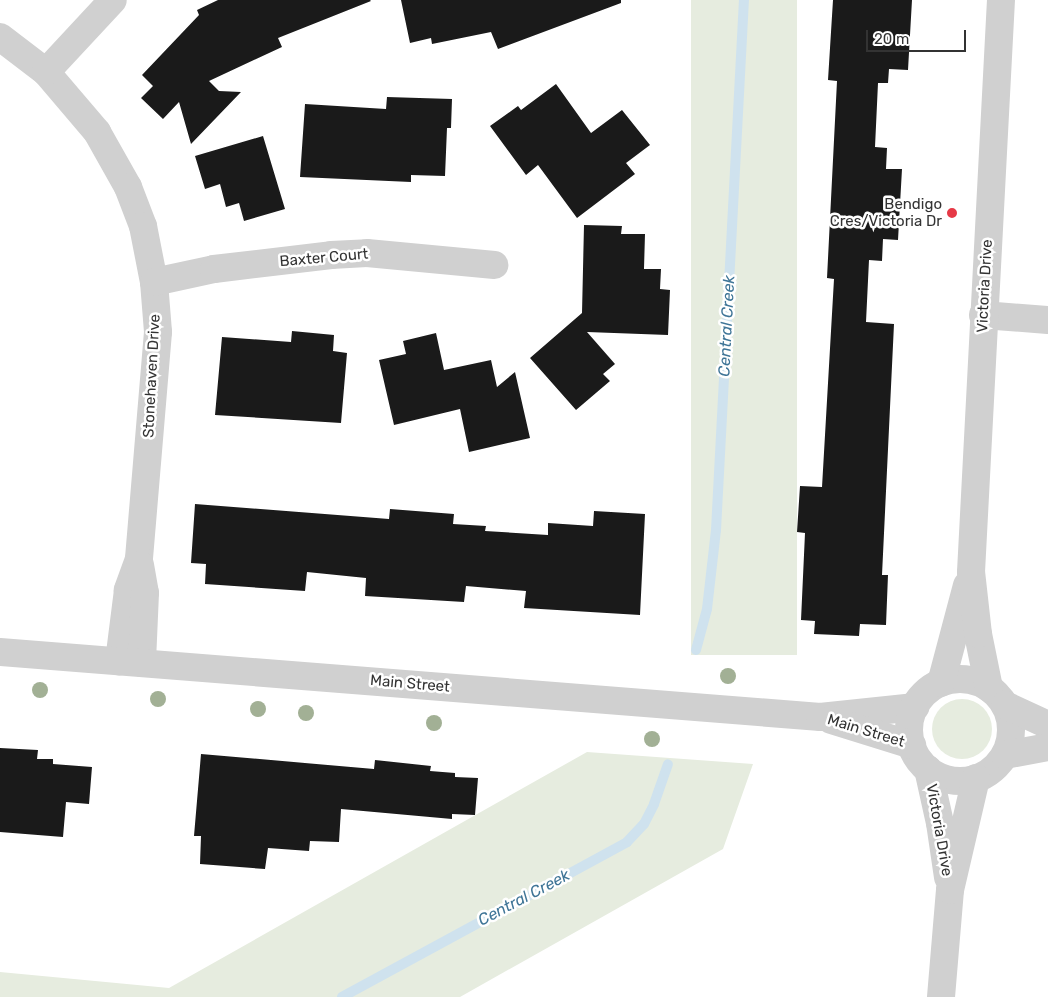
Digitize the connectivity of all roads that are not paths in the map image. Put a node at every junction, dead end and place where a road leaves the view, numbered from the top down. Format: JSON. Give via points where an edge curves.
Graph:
{"nodes":[{"id":1,"x":113,"y":0,"type":"edge"},
{"id":2,"x":1001,"y":0,"type":"edge"},
{"id":3,"x":0,"y":37,"type":"edge"},
{"id":4,"x":46,"y":72,"type":"junction"},
{"id":5,"x":494,"y":265,"type":"dead end"},
{"id":6,"x":154,"y":282,"type":"junction"},
{"id":7,"x":983,"y":315,"type":"junction"},
{"id":8,"x":1048,"y":320,"type":"edge"},
{"id":9,"x":971,"y":572,"type":"junction"},
{"id":10,"x":0,"y":652,"type":"edge"},
{"id":11,"x":130,"y":662,"type":"junction"},
{"id":12,"x":941,"y":683,"type":"junction"},
{"id":13,"x":997,"y":696,"type":"junction"},
{"id":14,"x":914,"y":707,"type":"junction"},
{"id":15,"x":820,"y":717,"type":"junction"},
{"id":16,"x":1048,"y":725,"type":"edge"},
{"id":17,"x":912,"y":745,"type":"junction"},
{"id":18,"x":1048,"y":747,"type":"edge"},
{"id":19,"x":1005,"y":754,"type":"junction"},
{"id":20,"x":928,"y":769,"type":"junction"},
{"id":21,"x":976,"y":778,"type":"junction"},
{"id":22,"x":950,"y":890,"type":"junction"},
{"id":23,"x":942,"y":997,"type":"edge"}],
"edges":[{"from":1,"to":4,"type":"street"},
{"from":2,"to":7,"type":"street","name":"Victoria Drive"},
{"from":3,"to":4,"type":"street","name":"Stonehaven Drive"},
{"from":4,"to":6,"type":"street","name":"Stonehaven Drive","via":[[97,132],[118,168],[143,226]]},
{"from":5,"to":6,"type":"street","name":"Baxter Court","via":[[367,253],[214,270]]},
{"from":6,"to":11,"type":"street","name":"Stonehaven Drive","via":[[158,332],[139,559],[145,593]]},
{"from":7,"to":8,"type":"street"},
{"from":7,"to":9,"type":"street","name":"Victoria Drive"},
{"from":9,"to":12,"type":"street","name":"Victoria Drive"},
{"from":9,"to":13,"type":"street","name":"Victoria Drive","via":[[978,634]]},
{"from":10,"to":11,"type":"street","name":"Main Street"},
{"from":11,"to":15,"type":"street","name":"Main Street"},
{"from":12,"to":13,"type":"street","via":[[957,679],[974,681]]},
{"from":12,"to":14,"type":"street","via":[[930,689]]},
{"from":13,"to":16,"type":"street"},
{"from":13,"to":19,"type":"street","via":[[1011,721],[1011,738]]},
{"from":14,"to":15,"type":"street","name":"Main Street"},
{"from":14,"to":17,"type":"street","via":[[909,732]]},
{"from":15,"to":17,"type":"street","name":"Main Street"},
{"from":17,"to":20,"type":"street"},
{"from":18,"to":19,"type":"street"},
{"from":19,"to":21,"type":"street","via":[[988,773]]},
{"from":20,"to":21,"type":"street","via":[[943,778],[960,781]]},
{"from":20,"to":22,"type":"street","name":"Victoria Drive"},
{"from":21,"to":22,"type":"street","name":"Victoria Drive"},
{"from":22,"to":23,"type":"street","name":"Victoria Drive"}]}
